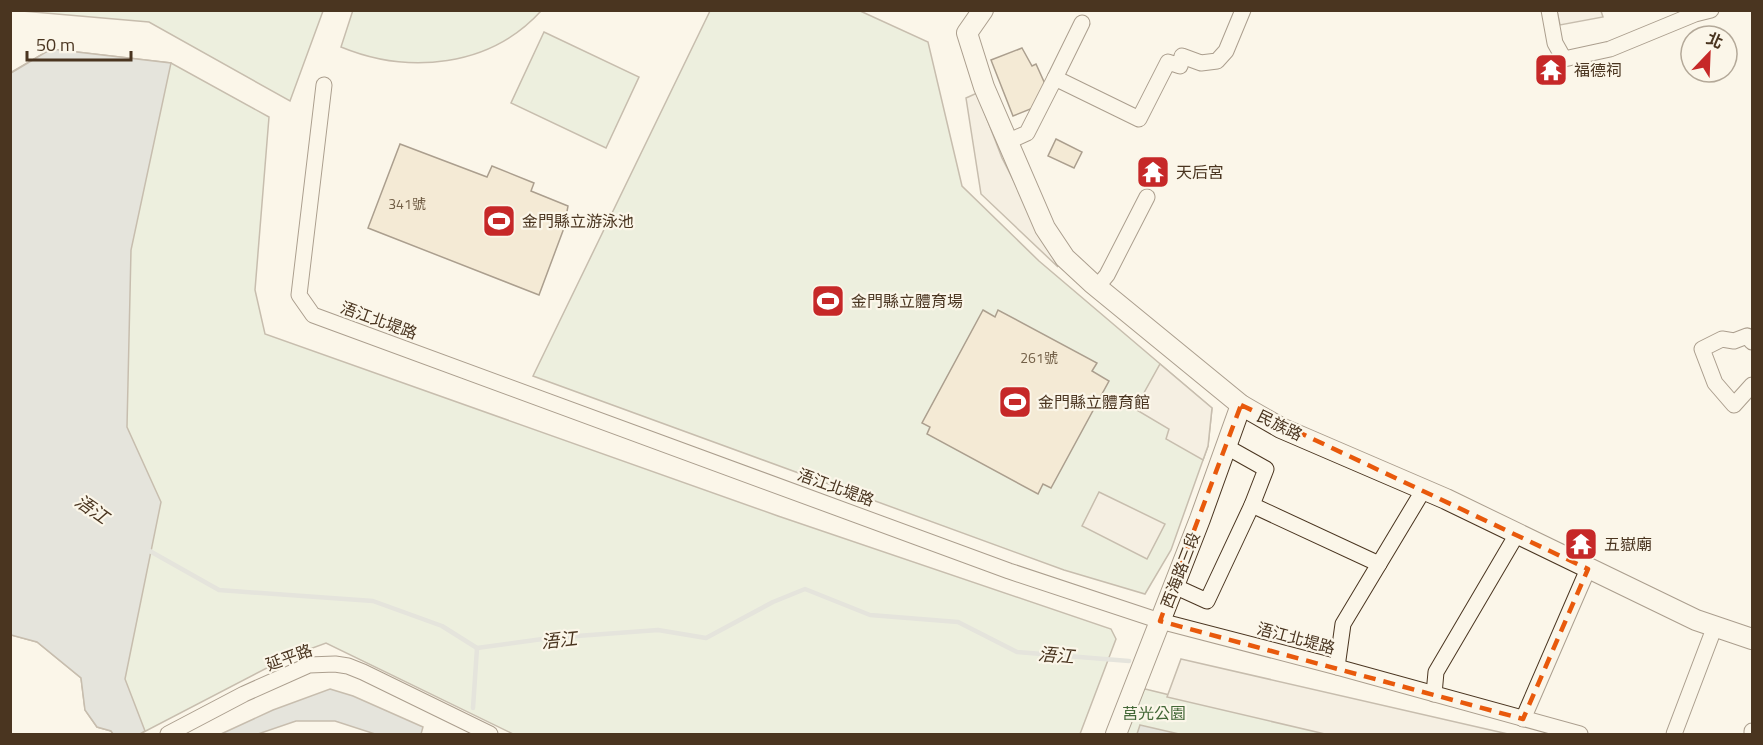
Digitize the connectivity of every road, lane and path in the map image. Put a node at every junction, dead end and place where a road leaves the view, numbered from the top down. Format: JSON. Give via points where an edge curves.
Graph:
{"nodes":[{"id":1,"x":983,"y":10,"type":"edge"},
{"id":2,"x":1243,"y":10,"type":"edge"},
{"id":3,"x":1549,"y":10,"type":"edge"},
{"id":4,"x":1711,"y":10,"type":"edge"},
{"id":5,"x":1082,"y":23,"type":"dead end"},
{"id":6,"x":1055,"y":78,"type":"junction"},
{"id":7,"x":324,"y":86,"type":"dead end"},
{"id":8,"x":1007,"y":142,"type":"junction"},
{"id":9,"x":1147,"y":196,"type":"dead end"},
{"id":10,"x":1096,"y":287,"type":"junction"},
{"id":11,"x":1752,"y":342,"type":"edge"},
{"id":12,"x":1752,"y":385,"type":"edge"},
{"id":13,"x":1241,"y":405,"type":"junction"},
{"id":14,"x":1225,"y":446,"type":"junction"},
{"id":15,"x":1424,"y":489,"type":"junction"},
{"id":16,"x":1252,"y":505,"type":"junction"},
{"id":17,"x":1517,"y":534,"type":"junction"},
{"id":18,"x":1379,"y":564,"type":"junction"},
{"id":19,"x":1588,"y":569,"type":"junction"},
{"id":20,"x":1174,"y":586,"type":"junction"},
{"id":21,"x":1160,"y":621,"type":"junction"},
{"id":22,"x":1715,"y":626,"type":"junction"},
{"id":23,"x":1752,"y":639,"type":"edge"},
{"id":24,"x":1337,"y":667,"type":"junction"},
{"id":25,"x":1434,"y":694,"type":"junction"},
{"id":26,"x":1523,"y":719,"type":"junction"},
{"id":27,"x":168,"y":735,"type":"edge"},
{"id":28,"x":490,"y":735,"type":"edge"},
{"id":29,"x":1116,"y":735,"type":"edge"},
{"id":30,"x":1580,"y":735,"type":"edge"},
{"id":31,"x":1674,"y":735,"type":"edge"}],
"edges":[{"from":1,"to":8,"type":"main road","name":"民族路","via":[[967,33]]},
{"from":2,"to":6,"type":"street","via":[[1226,51],[1217,61],[1201,63],[1182,56],[1180,66],[1168,62],[1139,119]]},
{"from":3,"to":4,"type":"street","via":[[1556,43],[1564,58],[1610,49]]},
{"from":5,"to":6,"type":"street"},
{"from":6,"to":8,"type":"street","via":[[1027,133]]},
{"from":7,"to":21,"type":"street","name":"浯江北堤路","via":[[299,295],[313,315],[1009,571]]},
{"from":8,"to":10,"type":"main road","name":"民族路","via":[[1045,228],[1065,258]]},
{"from":9,"to":10,"type":"street","via":[[1107,275]]},
{"from":10,"to":13,"type":"main road","name":"民族路"},
{"from":11,"to":12,"type":"street","via":[[1747,336],[1734,341],[1722,339],[1702,349],[1715,383],[1734,405]]},
{"from":13,"to":14,"type":"main road","name":"西海路三段"},
{"from":13,"to":15,"type":"main road","name":"民族路","via":[[1281,428]]},
{"from":14,"to":16,"type":"street","via":[[1266,469]]},
{"from":14,"to":20,"type":"main road","name":"西海路三段"},
{"from":15,"to":17,"type":"main road","name":"民族路"},
{"from":15,"to":18,"type":"street"},
{"from":16,"to":18,"type":"street"},
{"from":16,"to":20,"type":"street","via":[[1207,601]]},
{"from":17,"to":19,"type":"main road","name":"民族路"},
{"from":17,"to":25,"type":"street","via":[[1436,672]]},
{"from":18,"to":24,"type":"street","via":[[1343,624]]},
{"from":19,"to":22,"type":"main road","name":"民族路"},
{"from":19,"to":26,"type":"street"},
{"from":20,"to":21,"type":"main road","name":"西海路三段"},
{"from":21,"to":24,"type":"street","name":"浯江北堤路"},
{"from":21,"to":29,"type":"main road","name":"西海路三段"},
{"from":22,"to":23,"type":"main road","name":"民族路"},
{"from":22,"to":31,"type":"street"},
{"from":24,"to":25,"type":"street","name":"浯江北堤路"},
{"from":25,"to":26,"type":"street","name":"浯江北堤路"},
{"from":26,"to":30,"type":"street","name":"浯江北堤路"},
{"from":27,"to":28,"type":"street","name":"延平路","via":[[244,694],[321,664],[348,666],[363,672]]}]}
